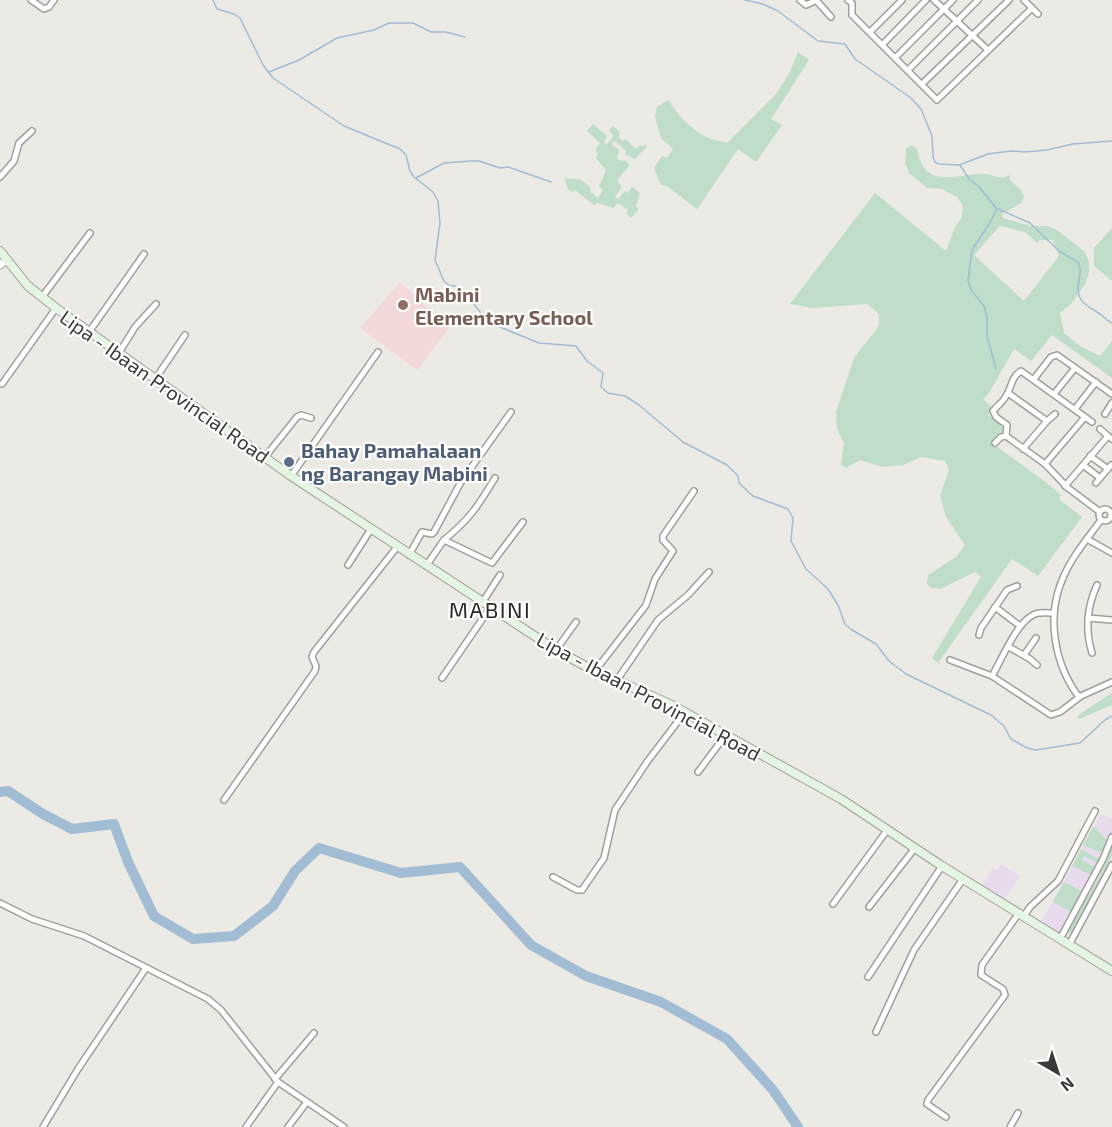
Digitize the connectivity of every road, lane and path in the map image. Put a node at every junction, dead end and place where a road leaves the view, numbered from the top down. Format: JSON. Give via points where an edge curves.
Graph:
{"nodes":[{"id":1,"x":31,"y":0,"type":"edge"},
{"id":2,"x":54,"y":0,"type":"edge"},
{"id":3,"x":800,"y":0,"type":"edge"},
{"id":4,"x":816,"y":0,"type":"edge"},
{"id":5,"x":848,"y":0,"type":"edge"},
{"id":6,"x":902,"y":0,"type":"edge"},
{"id":7,"x":926,"y":0,"type":"edge"},
{"id":8,"x":934,"y":0,"type":"edge"},
{"id":9,"x":953,"y":0,"type":"edge"},
{"id":10,"x":978,"y":0,"type":"edge"},
{"id":11,"x":1009,"y":0,"type":"edge"},
{"id":12,"x":1024,"y":0,"type":"edge"},
{"id":13,"x":1032,"y":8,"type":"junction"},
{"id":14,"x":44,"y":9,"type":"junction"},
{"id":15,"x":945,"y":9,"type":"junction"},
{"id":16,"x":50,"y":13,"type":"dead end"},
{"id":17,"x":1038,"y":14,"type":"dead end"},
{"id":18,"x":831,"y":17,"type":"dead end"},
{"id":19,"x":958,"y":21,"type":"junction"},
{"id":20,"x":870,"y":32,"type":"junction"},
{"id":21,"x":973,"y":36,"type":"junction"},
{"id":22,"x":883,"y":44,"type":"junction"},
{"id":23,"x":988,"y":50,"type":"junction"},
{"id":24,"x":896,"y":57,"type":"junction"},
{"id":25,"x":908,"y":70,"type":"junction"},
{"id":26,"x":922,"y":84,"type":"junction"},
{"id":27,"x":938,"y":100,"type":"junction"},
{"id":28,"x":943,"y":105,"type":"dead end"},
{"id":29,"x":32,"y":131,"type":"dead end"},
{"id":30,"x":0,"y":177,"type":"edge"},
{"id":31,"x":90,"y":233,"type":"dead end"},
{"id":32,"x":0,"y":251,"type":"edge"},
{"id":33,"x":144,"y":254,"type":"dead end"},
{"id":34,"x":8,"y":259,"type":"junction"},
{"id":35,"x":0,"y":265,"type":"edge"},
{"id":36,"x":42,"y":297,"type":"junction"},
{"id":37,"x":156,"y":304,"type":"dead end"},
{"id":38,"x":56,"y":308,"type":"junction"},
{"id":39,"x":89,"y":332,"type":"junction"},
{"id":40,"x":185,"y":335,"type":"dead end"},
{"id":41,"x":378,"y":352,"type":"dead end"},
{"id":42,"x":119,"y":353,"type":"junction"},
{"id":43,"x":1075,"y":368,"type":"junction"},
{"id":44,"x":156,"y":378,"type":"junction"},
{"id":45,"x":1034,"y":379,"type":"junction"},
{"id":46,"x":1096,"y":382,"type":"junction"},
{"id":47,"x":2,"y":384,"type":"dead end"},
{"id":48,"x":1008,"y":393,"type":"junction"},
{"id":49,"x":1054,"y":394,"type":"junction"},
{"id":50,"x":1112,"y":394,"type":"edge"},
{"id":51,"x":1112,"y":403,"type":"edge"},
{"id":52,"x":1075,"y":409,"type":"junction"},
{"id":53,"x":511,"y":412,"type":"dead end"},
{"id":54,"x":1054,"y":414,"type":"dead end"},
{"id":55,"x":1105,"y":414,"type":"dead end"},
{"id":56,"x":1085,"y":417,"type":"junction"},
{"id":57,"x":311,"y":418,"type":"dead end"},
{"id":58,"x":1047,"y":421,"type":"junction"},
{"id":59,"x":1092,"y":422,"type":"dead end"},
{"id":60,"x":1100,"y":429,"type":"dead end"},
{"id":61,"x":1006,"y":436,"type":"junction"},
{"id":62,"x":1110,"y":437,"type":"edge"},
{"id":63,"x":995,"y":443,"type":"dead end"},
{"id":64,"x":1023,"y":449,"type":"junction"},
{"id":65,"x":1090,"y":456,"type":"junction"},
{"id":66,"x":265,"y":458,"type":"junction"},
{"id":67,"x":1045,"y":464,"type":"junction"},
{"id":68,"x":1083,"y":465,"type":"junction"},
{"id":69,"x":1109,"y":467,"type":"edge"},
{"id":70,"x":291,"y":476,"type":"junction"},
{"id":71,"x":495,"y":478,"type":"dead end"},
{"id":72,"x":1065,"y":486,"type":"junction"},
{"id":73,"x":694,"y":491,"type":"dead end"},
{"id":74,"x":1110,"y":508,"type":"edge"},
{"id":75,"x":1100,"y":512,"type":"junction"},
{"id":76,"x":1111,"y":519,"type":"edge"},
{"id":77,"x":1101,"y":520,"type":"junction"},
{"id":78,"x":524,"y":522,"type":"dead end"},
{"id":79,"x":371,"y":530,"type":"junction"},
{"id":80,"x":1087,"y":539,"type":"junction"},
{"id":81,"x":444,"y":540,"type":"junction"},
{"id":82,"x":398,"y":547,"type":"junction"},
{"id":83,"x":1112,"y":553,"type":"edge"},
{"id":84,"x":409,"y":555,"type":"junction"},
{"id":85,"x":348,"y":565,"type":"dead end"},
{"id":86,"x":426,"y":566,"type":"junction"},
{"id":87,"x":709,"y":572,"type":"dead end"},
{"id":88,"x":500,"y":575,"type":"dead end"},
{"id":89,"x":1097,"y":585,"type":"dead end"},
{"id":90,"x":1017,"y":586,"type":"dead end"},
{"id":91,"x":482,"y":603,"type":"junction"},
{"id":92,"x":995,"y":607,"type":"junction"},
{"id":93,"x":490,"y":608,"type":"junction"},
{"id":94,"x":1054,"y":613,"type":"junction"},
{"id":95,"x":1088,"y":618,"type":"junction"},
{"id":96,"x":1112,"y":620,"type":"edge"},
{"id":97,"x":576,"y":622,"type":"dead end"},
{"id":98,"x":1020,"y":626,"type":"junction"},
{"id":99,"x":979,"y":635,"type":"dead end"},
{"id":100,"x":1036,"y":638,"type":"dead end"},
{"id":101,"x":1009,"y":647,"type":"junction"},
{"id":102,"x":556,"y":650,"type":"junction"},
{"id":103,"x":1092,"y":653,"type":"dead end"},
{"id":104,"x":1024,"y":655,"type":"junction"},
{"id":105,"x":950,"y":660,"type":"dead end"},
{"id":106,"x":1037,"y":665,"type":"dead end"},
{"id":107,"x":594,"y":671,"type":"junction"},
{"id":108,"x":992,"y":676,"type":"junction"},
{"id":109,"x":442,"y":678,"type":"dead end"},
{"id":110,"x":617,"y":680,"type":"junction"},
{"id":111,"x":1112,"y":682,"type":"edge"},
{"id":112,"x":1078,"y":697,"type":"junction"},
{"id":113,"x":684,"y":712,"type":"junction"},
{"id":114,"x":725,"y":736,"type":"junction"},
{"id":115,"x":698,"y":772,"type":"dead end"},
{"id":116,"x":224,"y":800,"type":"dead end"},
{"id":117,"x":1095,"y":811,"type":"dead end"},
{"id":118,"x":888,"y":829,"type":"junction"},
{"id":119,"x":1112,"y":837,"type":"edge"},
{"id":120,"x":915,"y":848,"type":"junction"},
{"id":121,"x":1112,"y":865,"type":"edge"},
{"id":122,"x":942,"y":866,"type":"junction"},
{"id":123,"x":553,"y":878,"type":"dead end"},
{"id":124,"x":963,"y":879,"type":"junction"},
{"id":125,"x":0,"y":903,"type":"edge"},
{"id":126,"x":833,"y":904,"type":"dead end"},
{"id":127,"x":869,"y":907,"type":"dead end"},
{"id":128,"x":1022,"y":915,"type":"junction"},
{"id":129,"x":1060,"y":939,"type":"junction"},
{"id":130,"x":1069,"y":945,"type":"junction"},
{"id":131,"x":146,"y":968,"type":"junction"},
{"id":132,"x":1112,"y":971,"type":"edge"},
{"id":133,"x":868,"y":977,"type":"dead end"},
{"id":134,"x":876,"y":1032,"type":"dead end"},
{"id":135,"x":314,"y":1033,"type":"dead end"},
{"id":136,"x":276,"y":1081,"type":"junction"},
{"id":137,"x":307,"y":1102,"type":"junction"},
{"id":138,"x":1017,"y":1113,"type":"dead end"},
{"id":139,"x":946,"y":1117,"type":"dead end"},
{"id":140,"x":43,"y":1127,"type":"edge"},
{"id":141,"x":246,"y":1127,"type":"edge"},
{"id":142,"x":288,"y":1127,"type":"edge"},
{"id":143,"x":344,"y":1127,"type":"edge"},
{"id":144,"x":1010,"y":1127,"type":"edge"}],
"edges":[{"from":1,"to":14,"type":"street"},
{"from":2,"to":14,"type":"street"},
{"from":3,"to":4,"type":"street","via":[[806,5]]},
{"from":4,"to":18,"type":"street"},
{"from":5,"to":20,"type":"street","via":[[852,3],[852,15]]},
{"from":6,"to":20,"type":"street"},
{"from":7,"to":22,"type":"street"},
{"from":8,"to":15,"type":"street"},
{"from":9,"to":15,"type":"street"},
{"from":10,"to":19,"type":"street"},
{"from":11,"to":21,"type":"street"},
{"from":12,"to":13,"type":"street"},
{"from":13,"to":17,"type":"street"},
{"from":13,"to":23,"type":"street"},
{"from":14,"to":16,"type":"street"},
{"from":15,"to":19,"type":"street"},
{"from":15,"to":24,"type":"street"},
{"from":19,"to":21,"type":"street"},
{"from":19,"to":25,"type":"street"},
{"from":20,"to":22,"type":"street"},
{"from":21,"to":23,"type":"street"},
{"from":21,"to":26,"type":"street"},
{"from":22,"to":24,"type":"street"},
{"from":23,"to":27,"type":"street"},
{"from":24,"to":25,"type":"street"},
{"from":25,"to":26,"type":"street"},
{"from":26,"to":27,"type":"street"},
{"from":27,"to":28,"type":"street"},
{"from":29,"to":30,"type":"street","via":[[19,143],[14,161]]},
{"from":31,"to":36,"type":"street"},
{"from":32,"to":34,"type":"main road","name":"Lipa - Ibaan Provincial Road"},
{"from":33,"to":39,"type":"street"},
{"from":34,"to":35,"type":"street"},
{"from":34,"to":36,"type":"main road","name":"Lipa - Ibaan Provincial Road","via":[[28,286]]},
{"from":36,"to":38,"type":"main road","name":"Lipa - Ibaan Provincial Road"},
{"from":37,"to":42,"type":"street"},
{"from":38,"to":39,"type":"main road","name":"Lipa - Ibaan Provincial Road"},
{"from":38,"to":47,"type":"street"},
{"from":39,"to":42,"type":"main road","name":"Lipa - Ibaan Provincial Road"},
{"from":40,"to":44,"type":"street"},
{"from":41,"to":70,"type":"street"},
{"from":42,"to":44,"type":"main road","name":"Lipa - Ibaan Provincial Road"},
{"from":43,"to":45,"type":"street","via":[[1055,355]]},
{"from":43,"to":46,"type":"street"},
{"from":43,"to":49,"type":"street"},
{"from":44,"to":66,"type":"main road","name":"Lipa - Ibaan Provincial Road"},
{"from":45,"to":48,"type":"street","via":[[1019,371]]},
{"from":45,"to":49,"type":"street"},
{"from":46,"to":50,"type":"street"},
{"from":46,"to":52,"type":"street"},
{"from":48,"to":58,"type":"street"},
{"from":48,"to":61,"type":"street","via":[[993,411],[1007,425]]},
{"from":49,"to":52,"type":"street"},
{"from":51,"to":55,"type":"street"},
{"from":52,"to":56,"type":"street"},
{"from":53,"to":84,"type":"street","via":[[461,482],[434,532],[420,533]]},
{"from":54,"to":58,"type":"street"},
{"from":56,"to":59,"type":"street"},
{"from":56,"to":67,"type":"street"},
{"from":57,"to":66,"type":"street","via":[[297,417]]},
{"from":58,"to":64,"type":"street"},
{"from":60,"to":62,"type":"street"},
{"from":61,"to":63,"type":"street"},
{"from":61,"to":64,"type":"street"},
{"from":62,"to":65,"type":"street"},
{"from":64,"to":67,"type":"street"},
{"from":65,"to":68,"type":"street"},
{"from":65,"to":69,"type":"street"},
{"from":66,"to":70,"type":"main road","name":"Lipa - Ibaan Provincial Road"},
{"from":67,"to":72,"type":"street"},
{"from":68,"to":69,"type":"street","via":[[1098,480]]},
{"from":68,"to":72,"type":"street"},
{"from":70,"to":79,"type":"main road","name":"Lipa - Ibaan Provincial Road"},
{"from":71,"to":81,"type":"street","via":[[465,523]]},
{"from":72,"to":75,"type":"street"},
{"from":73,"to":107,"type":"street","via":[[663,536],[673,551],[655,579],[650,599]]},
{"from":74,"to":75,"type":"street"},
{"from":74,"to":76,"type":"street"},
{"from":75,"to":77,"type":"street"},
{"from":76,"to":77,"type":"street"},
{"from":77,"to":80,"type":"street"},
{"from":78,"to":81,"type":"street","via":[[492,563]]},
{"from":79,"to":82,"type":"main road","name":"Lipa - Ibaan Provincial Road"},
{"from":79,"to":85,"type":"street"},
{"from":80,"to":83,"type":"street"},
{"from":80,"to":94,"type":"street","via":[[1063,577]]},
{"from":81,"to":86,"type":"street"},
{"from":82,"to":84,"type":"main road","name":"Lipa - Ibaan Provincial Road"},
{"from":82,"to":116,"type":"street","via":[[314,652],[315,671]]},
{"from":84,"to":86,"type":"main road","name":"Lipa - Ibaan Provincial Road"},
{"from":86,"to":91,"type":"main road","name":"Lipa - Ibaan Provincial Road"},
{"from":87,"to":110,"type":"street","via":[[658,621]]},
{"from":88,"to":91,"type":"street"},
{"from":89,"to":95,"type":"street"},
{"from":90,"to":92,"type":"street","via":[[1007,590]]},
{"from":91,"to":93,"type":"main road","name":"Lipa - Ibaan Provincial Road"},
{"from":92,"to":98,"type":"street"},
{"from":92,"to":99,"type":"street"},
{"from":93,"to":102,"type":"main road","name":"Lipa - Ibaan Provincial Road"},
{"from":93,"to":109,"type":"street"},
{"from":94,"to":98,"type":"street","via":[[1036,614]]},
{"from":94,"to":112,"type":"street","via":[[1060,661]]},
{"from":95,"to":96,"type":"street"},
{"from":95,"to":103,"type":"street"},
{"from":97,"to":102,"type":"street"},
{"from":98,"to":101,"type":"street"},
{"from":100,"to":104,"type":"street"},
{"from":101,"to":104,"type":"street"},
{"from":101,"to":108,"type":"street"},
{"from":102,"to":107,"type":"main road","name":"Lipa - Ibaan Provincial Road"},
{"from":104,"to":106,"type":"street"},
{"from":105,"to":108,"type":"street"},
{"from":107,"to":110,"type":"main road","name":"Lipa - Ibaan Provincial Road"},
{"from":108,"to":112,"type":"street","via":[[1052,715]]},
{"from":110,"to":113,"type":"main road","name":"Lipa - Ibaan Provincial Road"},
{"from":111,"to":112,"type":"street"},
{"from":113,"to":114,"type":"main road","name":"Lipa - Ibaan Provincial Road"},
{"from":113,"to":123,"type":"street","via":[[615,810],[604,858],[582,890]]},
{"from":114,"to":115,"type":"street"},
{"from":114,"to":118,"type":"main road","name":"Lipa - Ibaan Provincial Road"},
{"from":117,"to":128,"type":"street","via":[[1058,881]]},
{"from":118,"to":120,"type":"main road","name":"Lipa - Ibaan Provincial Road"},
{"from":118,"to":126,"type":"street"},
{"from":119,"to":129,"type":"street","via":[[1104,860]]},
{"from":120,"to":122,"type":"main road","name":"Lipa - Ibaan Provincial Road"},
{"from":120,"to":127,"type":"street"},
{"from":121,"to":130,"type":"street"},
{"from":122,"to":124,"type":"main road","name":"Lipa - Ibaan Provincial Road"},
{"from":122,"to":133,"type":"street"},
{"from":124,"to":128,"type":"main road","name":"Lipa - Ibaan Provincial Road"},
{"from":124,"to":134,"type":"street","via":[[914,950]]},
{"from":125,"to":131,"type":"street","via":[[32,919],[84,936]]},
{"from":128,"to":129,"type":"main road","name":"Lipa - Ibaan Provincial Road"},
{"from":128,"to":139,"type":"street","via":[[982,965],[981,975],[1003,988],[1005,995],[928,1100],[931,1108]]},
{"from":129,"to":130,"type":"main road","name":"Lipa - Ibaan Provincial Road"},
{"from":130,"to":132,"type":"main road","name":"Lipa - Ibaan Provincial Road"},
{"from":131,"to":136,"type":"street","via":[[208,999],[221,1010]]},
{"from":131,"to":140,"type":"street"},
{"from":135,"to":136,"type":"street"},
{"from":136,"to":137,"type":"street"},
{"from":136,"to":141,"type":"street"},
{"from":137,"to":142,"type":"street"},
{"from":137,"to":143,"type":"street"},
{"from":138,"to":144,"type":"street"}]}
